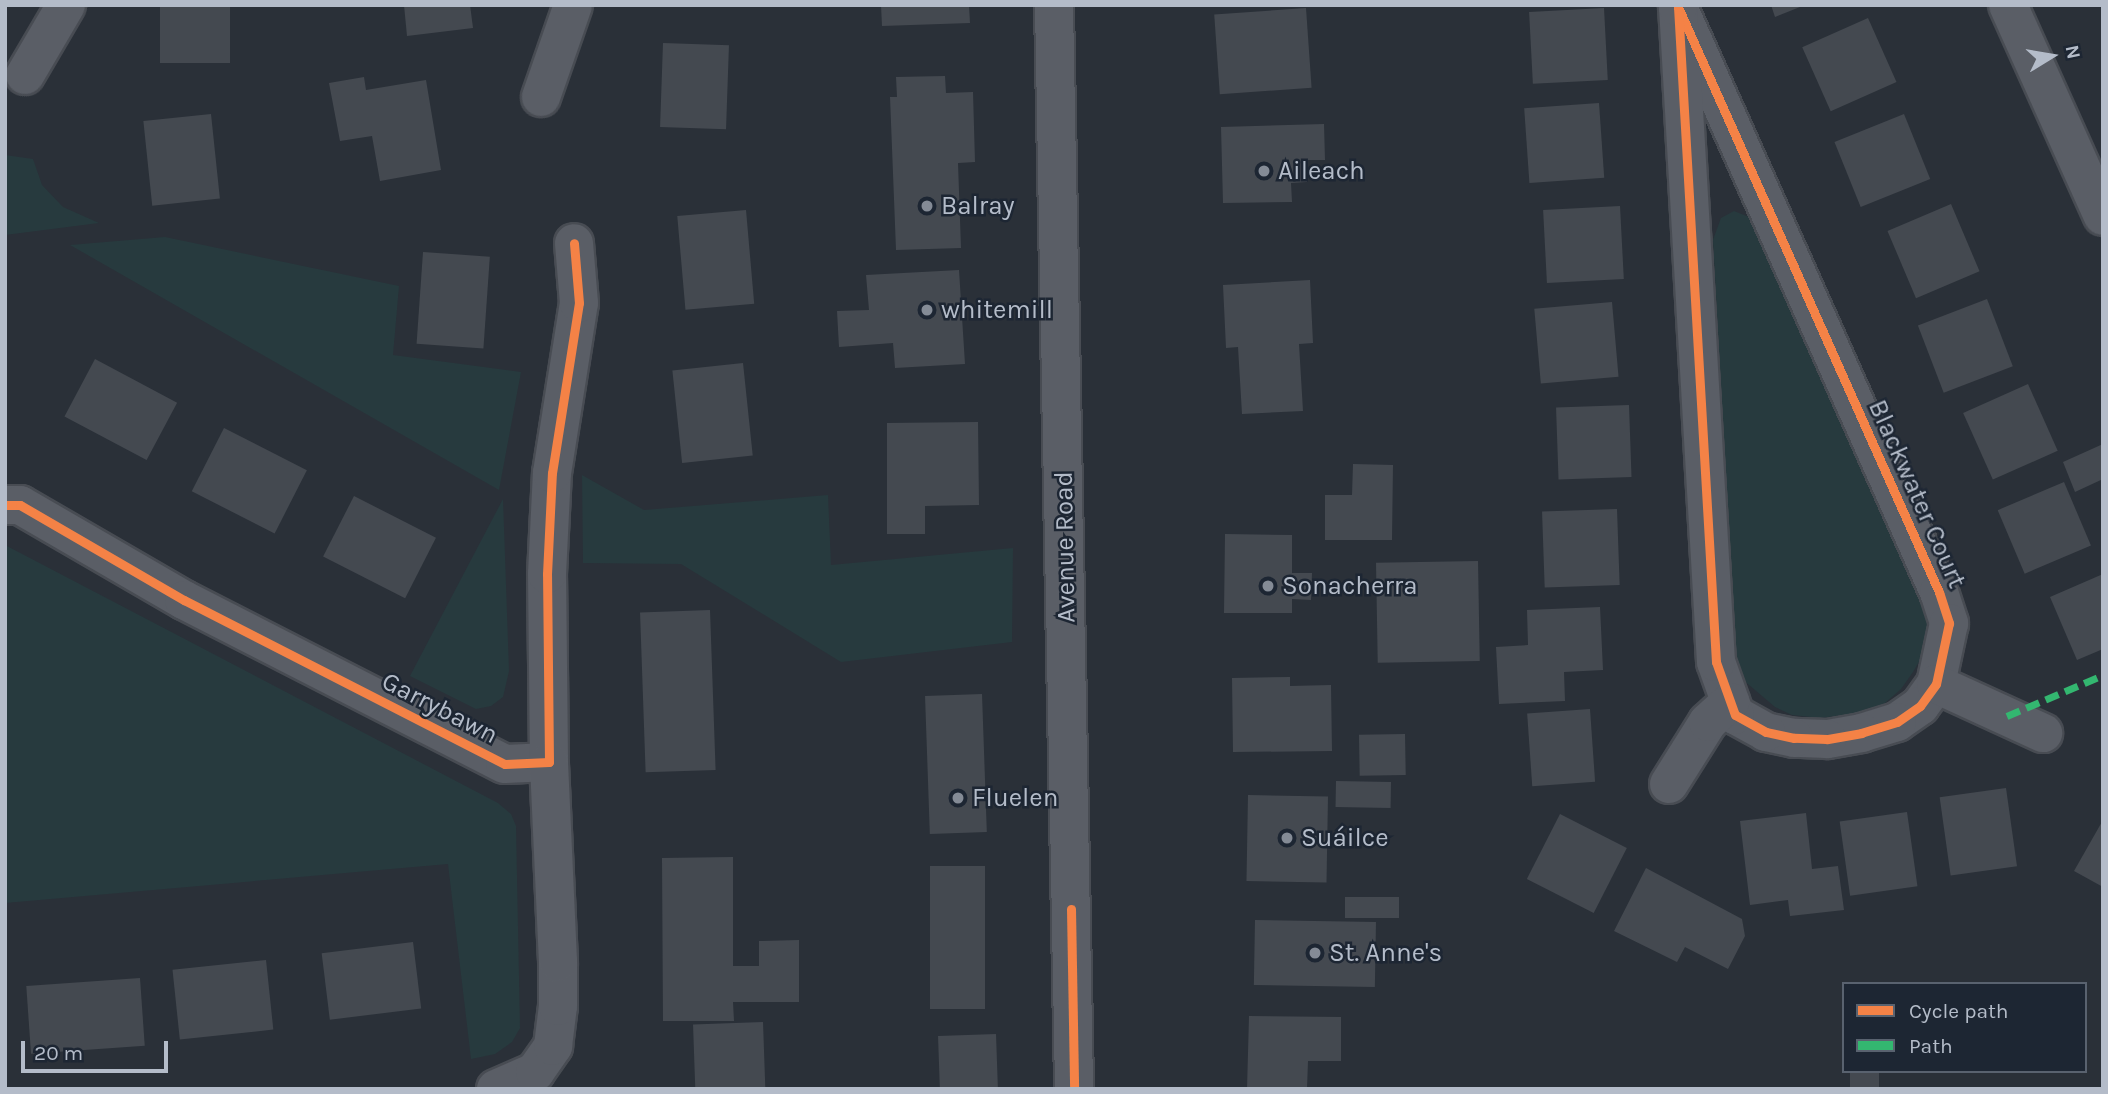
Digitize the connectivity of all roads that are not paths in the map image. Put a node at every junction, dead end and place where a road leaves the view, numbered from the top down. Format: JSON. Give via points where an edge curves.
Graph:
{"nodes":[{"id":1,"x":66,"y":5,"type":"edge"},
{"id":2,"x":573,"y":5,"type":"edge"},
{"id":3,"x":1054,"y":5,"type":"edge"},
{"id":4,"x":2008,"y":5,"type":"edge"},
{"id":5,"x":1678,"y":6,"type":"edge"},
{"id":6,"x":25,"y":75,"type":"dead end"},
{"id":7,"x":541,"y":97,"type":"dead end"},
{"id":8,"x":2103,"y":216,"type":"edge"},
{"id":9,"x":573,"y":243,"type":"dead end"},
{"id":10,"x":5,"y":505,"type":"edge"},
{"id":11,"x":1936,"y":684,"type":"junction"},
{"id":12,"x":1730,"y":702,"type":"junction"},
{"id":13,"x":2043,"y":733,"type":"dead end"},
{"id":14,"x":549,"y":762,"type":"junction"},
{"id":15,"x":1669,"y":784,"type":"dead end"},
{"id":16,"x":496,"y":1089,"type":"edge"},
{"id":17,"x":1074,"y":1089,"type":"edge"}],
"edges":[{"from":1,"to":6,"type":"street"},
{"from":2,"to":7,"type":"street"},
{"from":3,"to":17,"type":"street","name":"Avenue Road"},
{"from":4,"to":8,"type":"street"},
{"from":5,"to":11,"type":"street","name":"Blackwater Court","via":[[1939,592],[1949,623]]},
{"from":5,"to":12,"type":"street","name":"Blackwater Court","via":[[1716,662]]},
{"from":9,"to":14,"type":"street","via":[[579,303],[552,473],[547,574]]},
{"from":10,"to":14,"type":"street","name":"Garrybawn","via":[[20,505],[184,600],[505,764]]},
{"from":11,"to":12,"type":"street","name":"Blackwater Court","via":[[1920,706],[1897,722],[1827,739],[1766,732],[1735,715]]},
{"from":11,"to":13,"type":"street"},
{"from":12,"to":15,"type":"street","via":[[1708,722]]},
{"from":14,"to":16,"type":"street","via":[[558,962],[553,1046],[535,1072]]}]}
